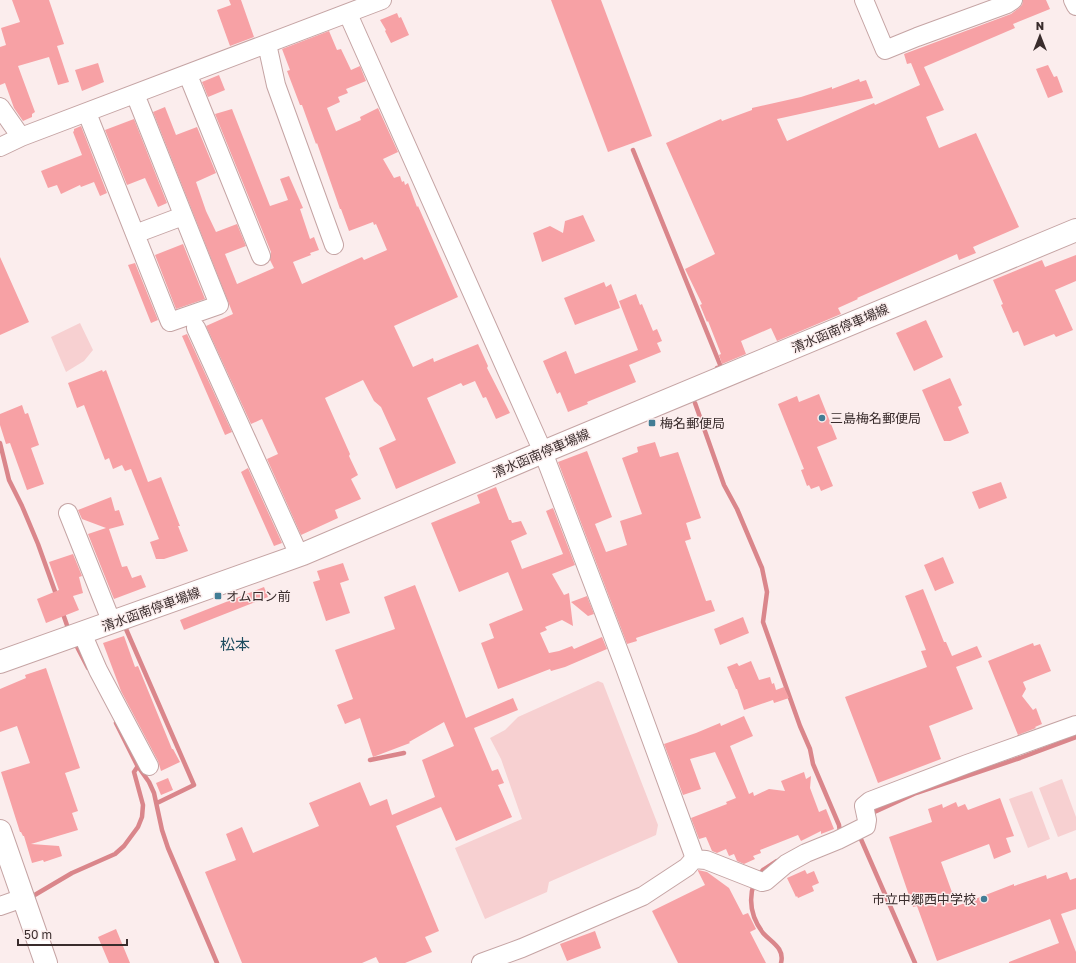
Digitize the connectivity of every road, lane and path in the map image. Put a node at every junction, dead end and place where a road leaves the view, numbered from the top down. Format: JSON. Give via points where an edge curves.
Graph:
{"nodes":[{"id":1,"x":382,"y":0,"type":"edge"},
{"id":2,"x":864,"y":0,"type":"edge"},
{"id":3,"x":1013,"y":0,"type":"edge"},
{"id":4,"x":1073,"y":0,"type":"edge"},
{"id":5,"x":1076,"y":6,"type":"edge"},
{"id":6,"x":348,"y":14,"type":"junction"},
{"id":7,"x":267,"y":44,"type":"junction"},
{"id":8,"x":188,"y":75,"type":"junction"},
{"id":9,"x":135,"y":94,"type":"junction"},
{"id":10,"x":0,"y":107,"type":"edge"},
{"id":11,"x":87,"y":113,"type":"junction"},
{"id":12,"x":21,"y":137,"type":"junction"},
{"id":13,"x":0,"y":147,"type":"edge"},
{"id":14,"x":183,"y":216,"type":"junction"},
{"id":15,"x":1076,"y":230,"type":"edge"},
{"id":16,"x":135,"y":234,"type":"junction"},
{"id":17,"x":334,"y":245,"type":"dead end"},
{"id":18,"x":261,"y":256,"type":"dead end"},
{"id":19,"x":196,"y":328,"type":"dead end"},
{"id":20,"x":543,"y":452,"type":"junction"},
{"id":21,"x":68,"y":513,"type":"dead end"},
{"id":22,"x":299,"y":556,"type":"junction"},
{"id":23,"x":112,"y":623,"type":"junction"},
{"id":24,"x":82,"y":633,"type":"junction"},
{"id":25,"x":0,"y":662,"type":"edge"},
{"id":26,"x":1076,"y":725,"type":"edge"},
{"id":27,"x":149,"y":766,"type":"dead end"},
{"id":28,"x":0,"y":831,"type":"edge"},
{"id":29,"x":694,"y":859,"type":"junction"},
{"id":30,"x":23,"y":898,"type":"junction"},
{"id":31,"x":0,"y":906,"type":"edge"},
{"id":32,"x":46,"y":963,"type":"edge"},
{"id":33,"x":481,"y":963,"type":"edge"}],
"edges":[{"from":1,"to":6,"type":"street"},
{"from":2,"to":3,"type":"street","via":[[885,50]]},
{"from":4,"to":5,"type":"street"},
{"from":6,"to":7,"type":"street"},
{"from":6,"to":20,"type":"street"},
{"from":7,"to":8,"type":"street"},
{"from":7,"to":17,"type":"street","via":[[276,85]]},
{"from":8,"to":9,"type":"street"},
{"from":8,"to":18,"type":"street"},
{"from":9,"to":11,"type":"street"},
{"from":9,"to":14,"type":"street"},
{"from":10,"to":12,"type":"street"},
{"from":11,"to":12,"type":"street"},
{"from":11,"to":16,"type":"street"},
{"from":12,"to":13,"type":"street"},
{"from":14,"to":16,"type":"street"},
{"from":14,"to":16,"type":"street","via":[[218,305],[170,322]]},
{"from":15,"to":20,"type":"main road","name":"清水函南停車場線"},
{"from":19,"to":22,"type":"street"},
{"from":20,"to":22,"type":"main road","name":"清水函南停車場線"},
{"from":20,"to":29,"type":"street"},
{"from":21,"to":23,"type":"street"},
{"from":22,"to":23,"type":"main road","name":"清水函南停車場線"},
{"from":23,"to":24,"type":"main road","name":"清水函南停車場線"},
{"from":24,"to":25,"type":"main road","name":"清水函南停車場線"},
{"from":24,"to":27,"type":"street","via":[[98,670]]},
{"from":26,"to":29,"type":"street","via":[[870,801],[864,806],[866,826],[806,853],[786,864],[766,881],[754,879],[706,860]]},
{"from":28,"to":30,"type":"main road"},
{"from":29,"to":33,"type":"street","via":[[687,867],[643,896]]},
{"from":30,"to":31,"type":"street"},
{"from":30,"to":32,"type":"main road"}]}
